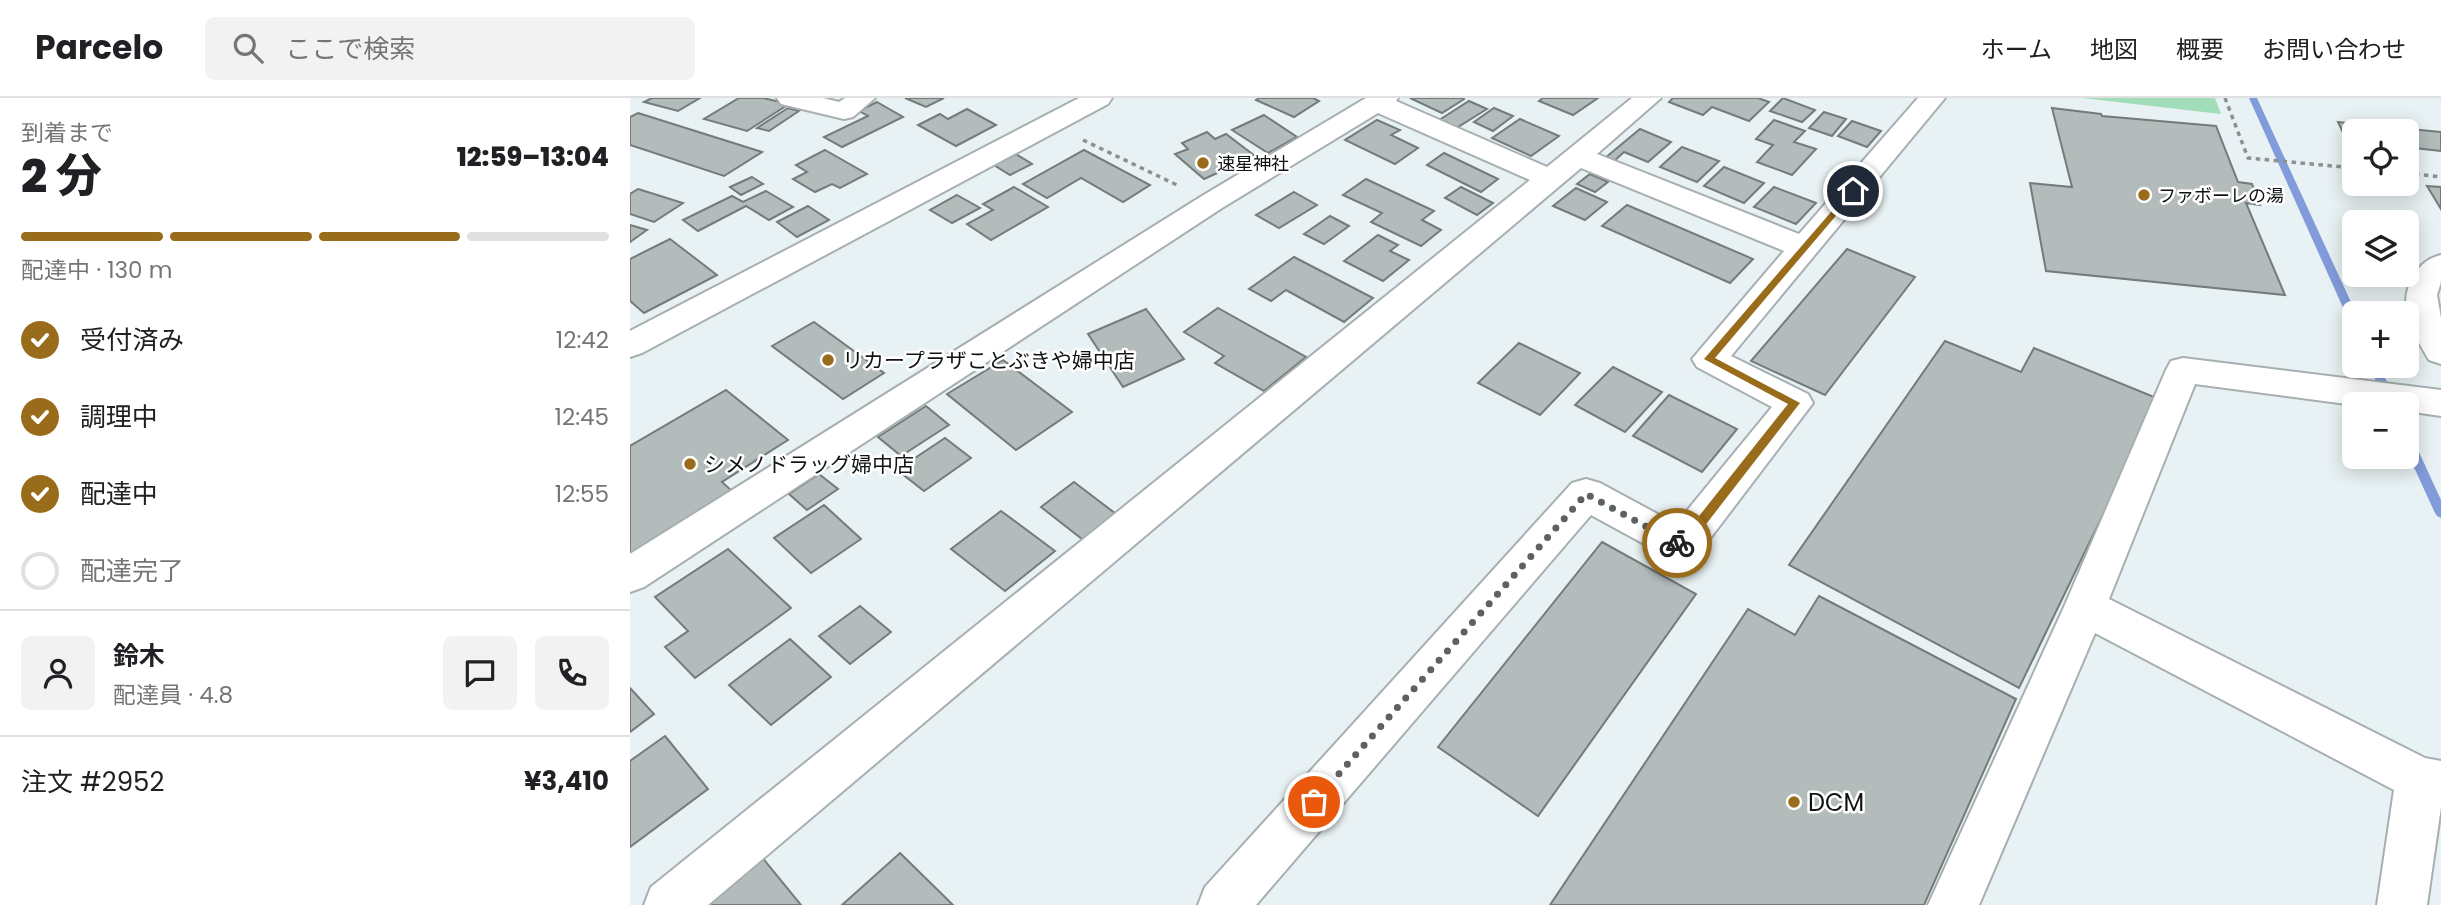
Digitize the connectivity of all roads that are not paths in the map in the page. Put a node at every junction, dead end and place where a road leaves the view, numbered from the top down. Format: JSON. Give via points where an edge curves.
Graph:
{"nodes":[{"id":1,"x":790,"y":98,"type":"edge"},
{"id":2,"x":862,"y":98,"type":"edge"},
{"id":3,"x":1099,"y":98,"type":"edge"},
{"id":4,"x":1648,"y":98,"type":"edge"},
{"id":5,"x":1932,"y":98,"type":"edge"},
{"id":6,"x":1381,"y":101,"type":"edge"},
{"id":7,"x":1563,"y":167,"type":"junction"},
{"id":8,"x":1805,"y":248,"type":"junction"},
{"id":9,"x":2441,"y":265,"type":"edge"},
{"id":10,"x":630,"y":345,"type":"edge"},
{"id":11,"x":2441,"y":352,"type":"edge"},
{"id":12,"x":2441,"y":403,"type":"edge"},
{"id":13,"x":630,"y":575,"type":"edge"},
{"id":14,"x":2085,"y":607,"type":"junction"},
{"id":15,"x":2430,"y":781,"type":"edge"},
{"id":16,"x":669,"y":905,"type":"edge"},
{"id":17,"x":1223,"y":905,"type":"edge"},
{"id":18,"x":1953,"y":905,"type":"edge"},
{"id":19,"x":2402,"y":905,"type":"edge"}],
"edges":[{"from":1,"to":2,"type":"street","via":[[844,111]]},
{"from":3,"to":10,"type":"street"},
{"from":4,"to":7,"type":"street"},
{"from":5,"to":8,"type":"street"},
{"from":6,"to":7,"type":"street"},
{"from":6,"to":13,"type":"street","via":[[1212,202]]},
{"from":7,"to":8,"type":"street"},
{"from":7,"to":16,"type":"street"},
{"from":8,"to":17,"type":"street","via":[[1709,359],[1795,403],[1682,546],[1586,494]]},
{"from":9,"to":11,"type":"street","via":[[2430,272],[2420,291],[2423,314]]},
{"from":12,"to":14,"type":"street","via":[[2183,370]]},
{"from":14,"to":15,"type":"street"},
{"from":14,"to":18,"type":"street"},
{"from":15,"to":19,"type":"street"}]}
